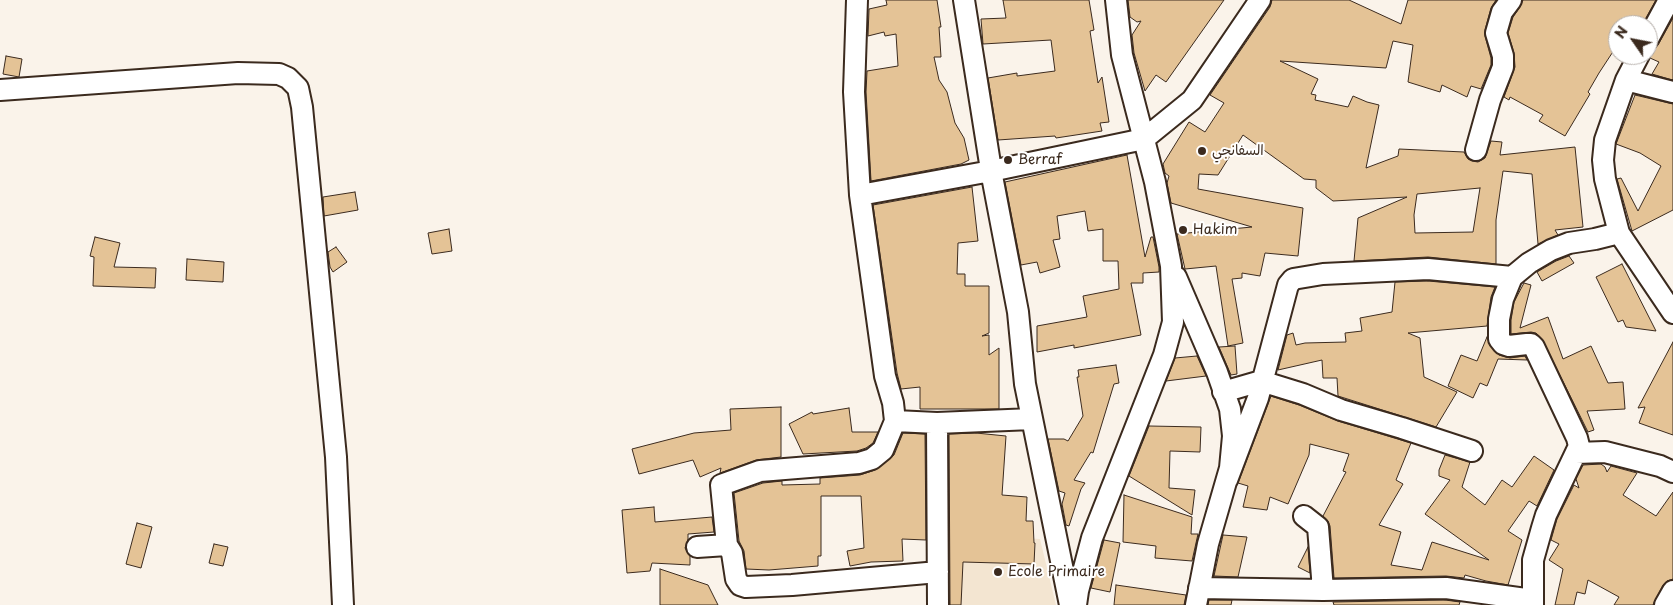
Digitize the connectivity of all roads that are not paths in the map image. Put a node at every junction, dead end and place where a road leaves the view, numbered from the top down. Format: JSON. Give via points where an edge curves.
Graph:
{"nodes":[{"id":1,"x":857,"y":0,"type":"edge"},
{"id":2,"x":964,"y":0,"type":"edge"},
{"id":3,"x":1116,"y":0,"type":"edge"},
{"id":4,"x":1260,"y":0,"type":"edge"},
{"id":5,"x":1511,"y":0,"type":"edge"},
{"id":6,"x":1669,"y":0,"type":"edge"},
{"id":7,"x":1658,"y":20,"type":"edge"},
{"id":8,"x":1634,"y":65,"type":"edge"},
{"id":9,"x":1626,"y":80,"type":"junction"},
{"id":10,"x":0,"y":90,"type":"edge"},
{"id":11,"x":1673,"y":92,"type":"edge"},
{"id":12,"x":1144,"y":139,"type":"junction"},
{"id":13,"x":1476,"y":150,"type":"dead end"},
{"id":14,"x":991,"y":171,"type":"junction"},
{"id":15,"x":860,"y":195,"type":"junction"},
{"id":16,"x":1619,"y":233,"type":"junction"},
{"id":17,"x":1171,"y":266,"type":"junction"},
{"id":18,"x":1512,"y":277,"type":"junction"},
{"id":19,"x":1673,"y":313,"type":"edge"},
{"id":20,"x":1261,"y":381,"type":"junction"},
{"id":21,"x":1224,"y":392,"type":"junction"},
{"id":22,"x":1032,"y":419,"type":"junction"},
{"id":23,"x":895,"y":421,"type":"junction"},
{"id":24,"x":937,"y":423,"type":"junction"},
{"id":25,"x":1472,"y":451,"type":"dead end"},
{"id":26,"x":1576,"y":453,"type":"junction"},
{"id":27,"x":1673,"y":472,"type":"edge"},
{"id":28,"x":1227,"y":480,"type":"junction"},
{"id":29,"x":1304,"y":516,"type":"dead end"},
{"id":30,"x":727,"y":544,"type":"junction"},
{"id":31,"x":698,"y":547,"type":"dead end"},
{"id":32,"x":938,"y":572,"type":"junction"},
{"id":33,"x":1323,"y":590,"type":"junction"},
{"id":34,"x":1673,"y":591,"type":"edge"},
{"id":35,"x":1197,"y":596,"type":"edge"},
{"id":36,"x":1533,"y":603,"type":"edge"},
{"id":37,"x":343,"y":605,"type":"edge"},
{"id":38,"x":938,"y":605,"type":"edge"},
{"id":39,"x":1070,"y":605,"type":"edge"},
{"id":40,"x":1076,"y":605,"type":"edge"},
{"id":41,"x":1665,"y":605,"type":"edge"}],
"edges":[{"from":1,"to":15,"type":"street","via":[[854,92]]},
{"from":2,"to":14,"type":"street"},
{"from":3,"to":12,"type":"street","via":[[1122,55]]},
{"from":4,"to":12,"type":"street","via":[[1192,100]]},
{"from":5,"to":13,"type":"street","via":[[1502,12],[1496,33],[1504,67],[1490,100]]},
{"from":6,"to":7,"type":"street"},
{"from":8,"to":9,"type":"street"},
{"from":9,"to":11,"type":"street"},
{"from":9,"to":16,"type":"street","via":[[1605,140],[1603,160]]},
{"from":10,"to":37,"type":"street","via":[[238,73],[279,74],[298,88],[336,457]]},
{"from":12,"to":14,"type":"street"},
{"from":12,"to":17,"type":"street"},
{"from":14,"to":15,"type":"street"},
{"from":14,"to":22,"type":"street","via":[[1018,312]]},
{"from":15,"to":23,"type":"street","via":[[885,376]]},
{"from":16,"to":18,"type":"street","via":[[1551,250]]},
{"from":16,"to":19,"type":"street"},
{"from":17,"to":21,"type":"street"},
{"from":17,"to":40,"type":"street","via":[[1173,322],[1164,355],[1092,538]]},
{"from":18,"to":20,"type":"street","via":[[1428,269],[1323,274],[1293,279],[1288,285]]},
{"from":18,"to":26,"type":"street","via":[[1503,299],[1499,339],[1509,346],[1531,344],[1534,347],[1577,438],[1579,446]]},
{"from":20,"to":21,"type":"street"},
{"from":20,"to":25,"type":"street"},
{"from":20,"to":28,"type":"street","via":[[1258,398]]},
{"from":21,"to":28,"type":"street","via":[[1233,436]]},
{"from":22,"to":24,"type":"street"},
{"from":22,"to":39,"type":"street"},
{"from":23,"to":24,"type":"street"},
{"from":23,"to":30,"type":"street","via":[[883,450],[872,460],[760,471],[721,485]]},
{"from":24,"to":32,"type":"street"},
{"from":26,"to":27,"type":"street","via":[[1605,452]]},
{"from":26,"to":36,"type":"street","via":[[1542,528],[1534,560]]},
{"from":28,"to":35,"type":"street"},
{"from":29,"to":33,"type":"street","via":[[1318,527]]},
{"from":30,"to":31,"type":"street"},
{"from":30,"to":32,"type":"street","via":[[732,553],[736,579],[746,587]]},
{"from":32,"to":38,"type":"street"},
{"from":33,"to":35,"type":"street"},
{"from":33,"to":36,"type":"street","via":[[1446,588]]},
{"from":34,"to":41,"type":"street"}]}
